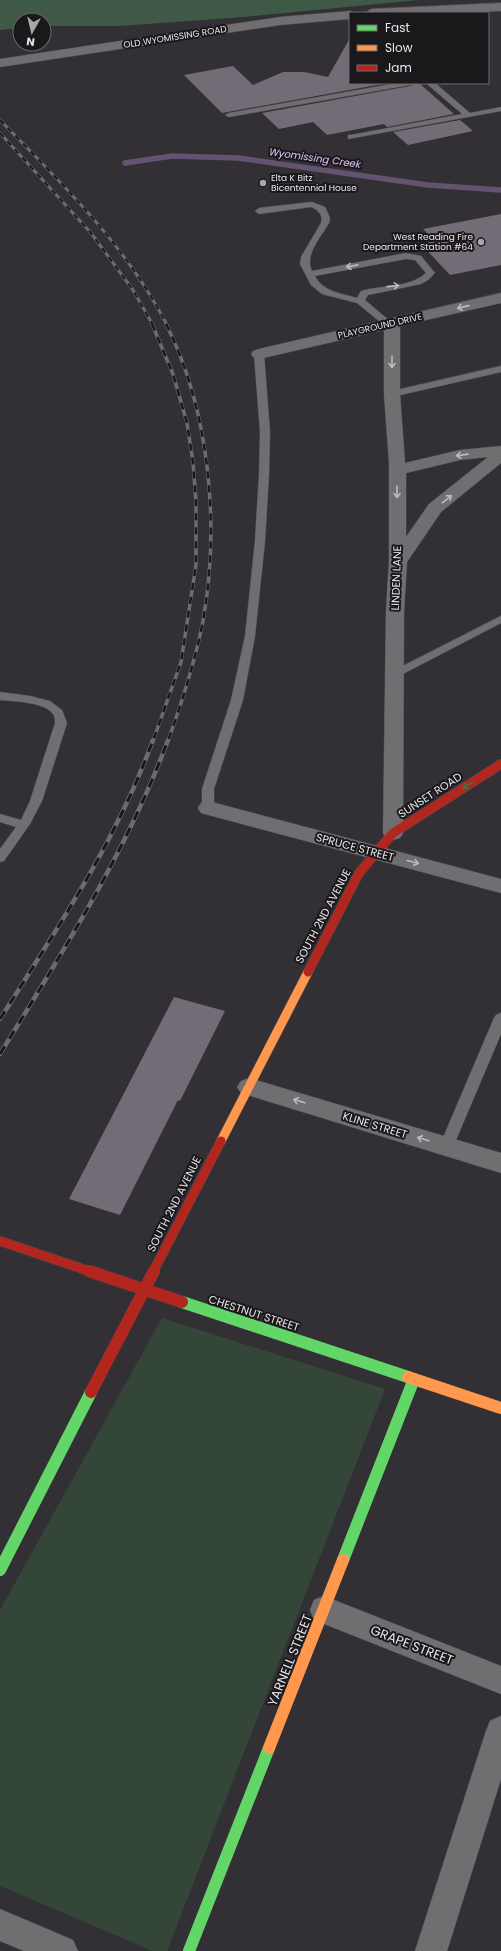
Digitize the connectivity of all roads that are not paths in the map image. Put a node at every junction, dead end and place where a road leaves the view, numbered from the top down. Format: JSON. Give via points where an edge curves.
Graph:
{"nodes":[{"id":1,"x":501,"y":7,"type":"edge"},
{"id":2,"x":393,"y":12,"type":"edge"},
{"id":3,"x":349,"y":15,"type":"edge"},
{"id":4,"x":0,"y":63,"type":"edge"},
{"id":5,"x":405,"y":84,"type":"edge"},
{"id":6,"x":431,"y":84,"type":"edge"},
{"id":7,"x":501,"y":109,"type":"edge"},
{"id":8,"x":468,"y":115,"type":"junction"},
{"id":9,"x":229,"y":116,"type":"dead end"},
{"id":10,"x":351,"y":137,"type":"dead end"},
{"id":11,"x":259,"y":211,"type":"dead end"},
{"id":12,"x":310,"y":274,"type":"junction"},
{"id":13,"x":501,"y":298,"type":"edge"},
{"id":14,"x":360,"y":301,"type":"junction"},
{"id":15,"x":390,"y":323,"type":"junction"},
{"id":16,"x":259,"y":354,"type":"joint"},
{"id":17,"x":501,"y":369,"type":"edge"},
{"id":18,"x":392,"y":394,"type":"junction"},
{"id":19,"x":501,"y":451,"type":"edge"},
{"id":20,"x":501,"y":455,"type":"edge"},
{"id":21,"x":397,"y":470,"type":"junction"},
{"id":22,"x":398,"y":562,"type":"junction"},
{"id":23,"x":501,"y":619,"type":"edge"},
{"id":24,"x":395,"y":674,"type":"junction"},
{"id":25,"x":0,"y":696,"type":"edge"},
{"id":26,"x":501,"y":764,"type":"edge"},
{"id":27,"x":208,"y":808,"type":"joint"},
{"id":28,"x":0,"y":818,"type":"edge"},
{"id":29,"x":23,"y":825,"type":"junction"},
{"id":30,"x":393,"y":833,"type":"junction"},
{"id":31,"x":376,"y":852,"type":"junction"},
{"id":32,"x":0,"y":858,"type":"edge"},
{"id":33,"x":501,"y":886,"type":"edge"},
{"id":34,"x":501,"y":1018,"type":"edge"},
{"id":35,"x":249,"y":1087,"type":"junction"},
{"id":36,"x":446,"y":1146,"type":"junction"},
{"id":37,"x":501,"y":1163,"type":"edge"},
{"id":38,"x":0,"y":1241,"type":"edge"},
{"id":39,"x":143,"y":1289,"type":"junction"},
{"id":40,"x":414,"y":1379,"type":"junction"},
{"id":41,"x":501,"y":1408,"type":"edge"},
{"id":42,"x":0,"y":1570,"type":"edge"},
{"id":43,"x":324,"y":1610,"type":"junction"},
{"id":44,"x":501,"y":1680,"type":"edge"},
{"id":45,"x":501,"y":1731,"type":"edge"},
{"id":46,"x":0,"y":1925,"type":"edge"},
{"id":47,"x":62,"y":1951,"type":"edge"},
{"id":48,"x":189,"y":1951,"type":"edge"},
{"id":49,"x":431,"y":1951,"type":"edge"}],
"edges":[{"from":1,"to":2,"type":"street"},
{"from":3,"to":4,"type":"street","name":"OLD WYOMISSING ROAD","via":[[280,21]]},
{"from":5,"to":9,"type":"lane"},
{"from":6,"to":8,"type":"lane"},
{"from":7,"to":8,"type":"lane"},
{"from":8,"to":10,"type":"lane"},
{"from":11,"to":12,"type":"lane","via":[[312,204],[322,209],[326,218],[325,223],[305,256],[304,264]]},
{"from":12,"to":14,"type":"lane","via":[[315,286],[325,292]]},
{"from":14,"to":12,"type":"lane","one_way":true,"via":[[364,293],[376,288],[408,285],[426,280],[431,273],[418,258],[406,256]]},
{"from":13,"to":15,"type":"street","name":"PLAYGROUND DRIVE","one_way":true},
{"from":14,"to":15,"type":"lane"},
{"from":15,"to":16,"type":"street","name":"PLAYGROUND DRIVE"},
{"from":15,"to":18,"type":"street","name":"LINDEN LANE","one_way":true},
{"from":16,"to":27,"type":"lane","via":[[265,432],[264,475],[250,636],[237,700],[208,789]]},
{"from":17,"to":18,"type":"lane"},
{"from":18,"to":21,"type":"street","name":"LINDEN LANE"},
{"from":19,"to":21,"type":"street","one_way":true,"via":[[460,455]]},
{"from":22,"to":20,"type":"street","one_way":true,"via":[[435,508]]},
{"from":21,"to":22,"type":"street","name":"LINDEN LANE","one_way":true},
{"from":22,"to":24,"type":"street","name":"LINDEN LANE"},
{"from":23,"to":24,"type":"lane"},
{"from":24,"to":30,"type":"street","name":"LINDEN LANE"},
{"from":25,"to":29,"type":"lane","via":[[26,699],[51,706],[58,712],[61,723],[36,801]]},
{"from":26,"to":30,"type":"street","name":"SUNSET ROAD","one_way":true},
{"from":27,"to":31,"type":"street","name":"SPRUCE STREET"},
{"from":28,"to":29,"type":"lane"},
{"from":29,"to":32,"type":"lane"},
{"from":30,"to":31,"type":"street","name":"SUNSET ROAD"},
{"from":31,"to":33,"type":"street","name":"SPRUCE STREET","one_way":true},
{"from":31,"to":35,"type":"street","name":"SOUTH 2ND AVENUE","via":[[359,873]]},
{"from":34,"to":36,"type":"lane"},
{"from":36,"to":35,"type":"street","name":"KLINE STREET","one_way":true},
{"from":35,"to":39,"type":"street","name":"SOUTH 2ND AVENUE"},
{"from":36,"to":37,"type":"street","name":"KLINE STREET"},
{"from":38,"to":39,"type":"street","name":"CHESTNUT STREET"},
{"from":39,"to":40,"type":"street","name":"CHESTNUT STREET"},
{"from":39,"to":42,"type":"street","name":"SOUTH 2ND AVENUE"},
{"from":40,"to":41,"type":"street","name":"CHESTNUT STREET"},
{"from":40,"to":43,"type":"street","name":"YARNELL STREET"},
{"from":43,"to":44,"type":"street","name":"GRAPE STREET"},
{"from":43,"to":48,"type":"street","name":"YARNELL STREET"},
{"from":45,"to":49,"type":"street"},
{"from":46,"to":47,"type":"street"}]}
